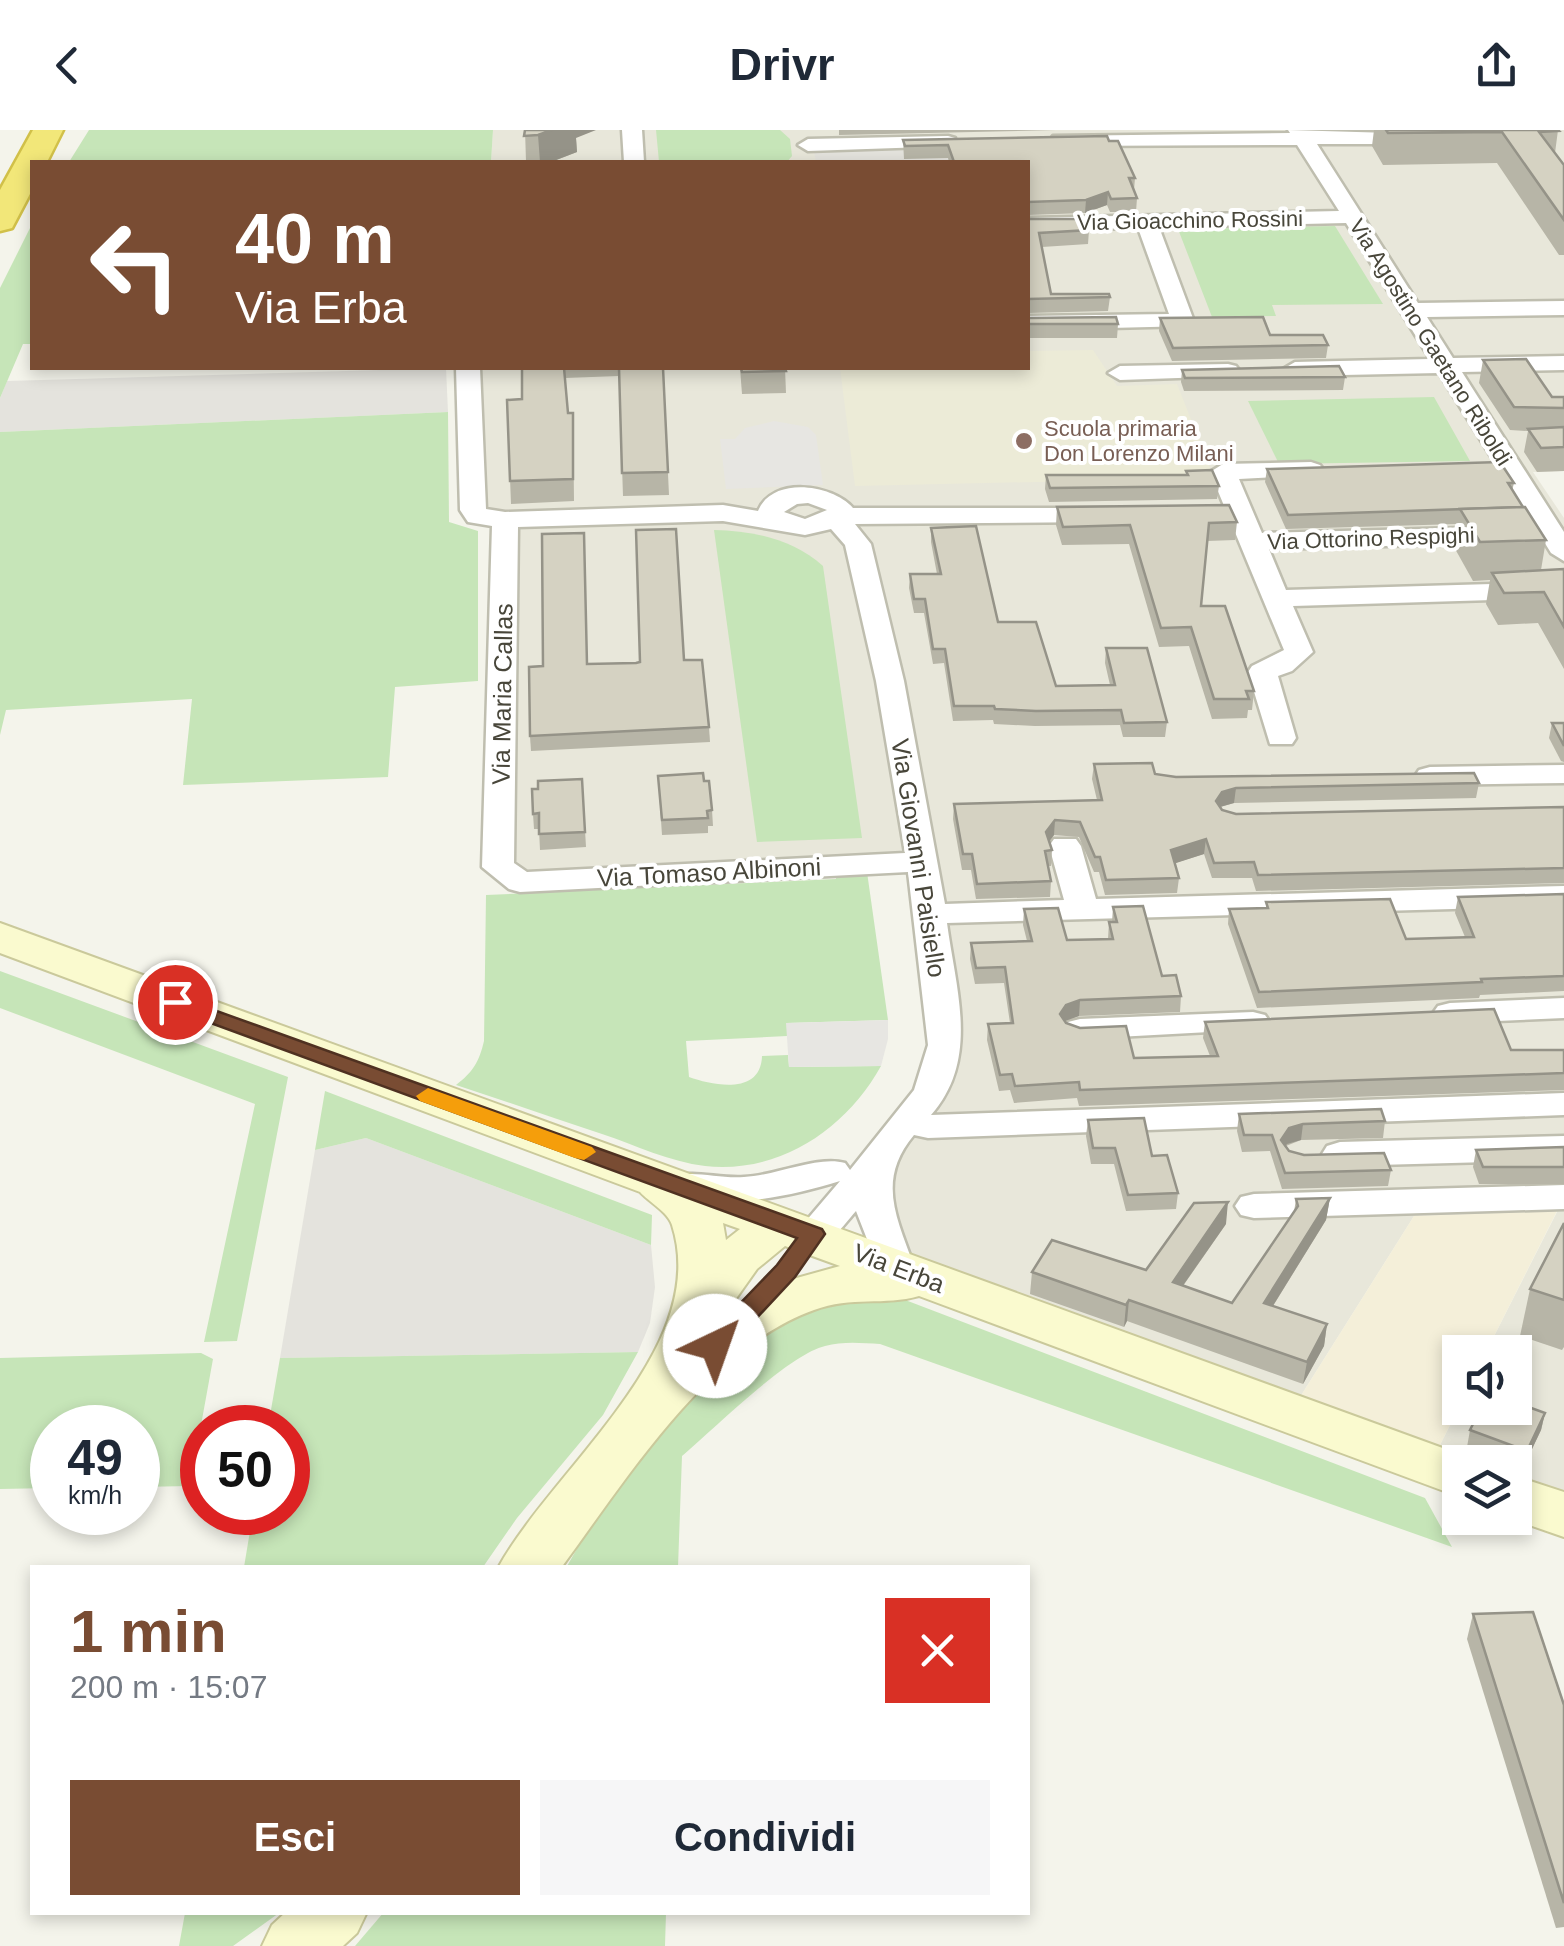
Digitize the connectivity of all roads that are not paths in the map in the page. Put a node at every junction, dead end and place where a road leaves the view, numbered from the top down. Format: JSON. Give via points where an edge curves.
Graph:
{"nodes":[{"id":1,"x":19,"y":130,"type":"edge"},
{"id":2,"x":48,"y":130,"type":"edge"},
{"id":3,"x":73,"y":130,"type":"edge"},
{"id":4,"x":632,"y":130,"type":"edge"},
{"id":5,"x":1300,"y":134,"type":"edge"},
{"id":6,"x":1432,"y":138,"type":"dead end"},
{"id":7,"x":1040,"y":140,"type":"edge"},
{"id":8,"x":805,"y":142,"type":"edge"},
{"id":9,"x":962,"y":142,"type":"edge"},
{"id":10,"x":32,"y":160,"type":"edge"},
{"id":11,"x":53,"y":160,"type":"edge"},
{"id":12,"x":634,"y":160,"type":"edge"},
{"id":13,"x":0,"y":162,"type":"edge"},
{"id":14,"x":30,"y":164,"type":"edge"},
{"id":15,"x":30,"y":195,"type":"edge"},
{"id":16,"x":1353,"y":217,"type":"junction"},
{"id":17,"x":0,"y":221,"type":"edge"},
{"id":18,"x":1146,"y":221,"type":"junction"},
{"id":19,"x":1030,"y":224,"type":"edge"},
{"id":20,"x":0,"y":248,"type":"edge"},
{"id":21,"x":1564,"y":308,"type":"edge"},
{"id":22,"x":1412,"y":310,"type":"junction"},
{"id":23,"x":1030,"y":323,"type":"edge"},
{"id":24,"x":1564,"y":364,"type":"edge"},
{"id":25,"x":1444,"y":365,"type":"junction"},
{"id":26,"x":468,"y":370,"type":"edge"},
{"id":27,"x":1120,"y":373,"type":"dead end"},
{"id":28,"x":1528,"y":442,"type":"edge"},
{"id":29,"x":1500,"y":453,"type":"junction"},
{"id":30,"x":1470,"y":465,"type":"edge"},
{"id":31,"x":1337,"y":469,"type":"edge"},
{"id":32,"x":1123,"y":513,"type":"edge"},
{"id":33,"x":782,"y":515,"type":"junction"},
{"id":34,"x":838,"y":517,"type":"junction"},
{"id":35,"x":505,"y":520,"type":"junction"},
{"id":36,"x":1252,"y":542,"type":"junction"},
{"id":37,"x":1558,"y":543,"type":"edge"},
{"id":38,"x":863,"y":562,"type":"junction"},
{"id":39,"x":1564,"y":590,"type":"edge"},
{"id":40,"x":1278,"y":598,"type":"junction"},
{"id":41,"x":1282,"y":738,"type":"dead end"},
{"id":42,"x":1564,"y":774,"type":"edge"},
{"id":43,"x":1408,"y":776,"type":"edge"},
{"id":44,"x":1066,"y":846,"type":"dead end"},
{"id":45,"x":923,"y":862,"type":"junction"},
{"id":46,"x":498,"y":867,"type":"joint"},
{"id":47,"x":1564,"y":896,"type":"edge"},
{"id":48,"x":1083,"y":910,"type":"junction"},
{"id":49,"x":931,"y":914,"type":"junction"},
{"id":50,"x":0,"y":938,"type":"edge"},
{"id":51,"x":1564,"y":1008,"type":"edge"},
{"id":52,"x":1426,"y":1014,"type":"edge"},
{"id":53,"x":1287,"y":1020,"type":"edge"},
{"id":54,"x":1080,"y":1030,"type":"edge"},
{"id":55,"x":1564,"y":1104,"type":"edge"},
{"id":56,"x":892,"y":1141,"type":"junction"},
{"id":57,"x":1564,"y":1148,"type":"edge"},
{"id":58,"x":1301,"y":1156,"type":"edge"},
{"id":59,"x":832,"y":1171,"type":"junction"},
{"id":60,"x":653,"y":1178,"type":"junction"},
{"id":61,"x":1564,"y":1197,"type":"edge"},
{"id":62,"x":1254,"y":1206,"type":"dead end"},
{"id":63,"x":797,"y":1229,"type":"junction"},
{"id":64,"x":914,"y":1274,"type":"junction"},
{"id":65,"x":707,"y":1329,"type":"junction"},
{"id":66,"x":1442,"y":1469,"type":"edge"},
{"id":67,"x":1532,"y":1503,"type":"edge"},
{"id":68,"x":1564,"y":1515,"type":"edge"},
{"id":69,"x":530,"y":1565,"type":"edge"},
{"id":70,"x":330,"y":1915,"type":"edge"},
{"id":71,"x":296,"y":1946,"type":"edge"}],
"edges":[{"from":1,"to":13,"type":"highway"},
{"from":2,"to":10,"type":"highway"},
{"from":3,"to":11,"type":"highway"},
{"from":4,"to":12,"type":"street"},
{"from":5,"to":6,"type":"street"},
{"from":5,"to":7,"type":"street"},
{"from":5,"to":16,"type":"street","name":"Via Agostino Gaetano Riboldi"},
{"from":8,"to":9,"type":"street"},
{"from":14,"to":17,"type":"highway"},
{"from":15,"to":20,"type":"highway"},
{"from":16,"to":18,"type":"street","name":"Via Gioacchino Rossini"},
{"from":16,"to":22,"type":"street","name":"Via Agostino Gaetano Riboldi"},
{"from":18,"to":19,"type":"street","name":"Via Gioacchino Rossini"},
{"from":18,"to":23,"type":"street","via":[[1183,320]]},
{"from":21,"to":22,"type":"street"},
{"from":22,"to":25,"type":"street","name":"Via Agostino Gaetano Riboldi"},
{"from":24,"to":25,"type":"street"},
{"from":25,"to":27,"type":"street"},
{"from":25,"to":29,"type":"street","name":"Via Agostino Gaetano Riboldi"},
{"from":26,"to":35,"type":"street","via":[[473,510]]},
{"from":28,"to":29,"type":"street"},
{"from":29,"to":30,"type":"street"},
{"from":29,"to":37,"type":"street","name":"Via Agostino Gaetano Riboldi"},
{"from":31,"to":36,"type":"street","via":[[1223,472],[1230,511]]},
{"from":32,"to":34,"type":"street"},
{"from":33,"to":34,"type":"street","via":[[804,495],[829,499]]},
{"from":33,"to":35,"type":"street"},
{"from":33,"to":38,"type":"street"},
{"from":34,"to":38,"type":"street","name":"Via Giovanni Paisiello"},
{"from":35,"to":46,"type":"street","name":"Via Maria Callas"},
{"from":36,"to":37,"type":"street","name":"Via Ottorino Respighi"},
{"from":36,"to":40,"type":"street"},
{"from":38,"to":45,"type":"street","name":"Via Giovanni Paisiello"},
{"from":39,"to":40,"type":"street"},
{"from":40,"to":41,"type":"street","via":[[1299,652],[1262,672]]},
{"from":42,"to":43,"type":"street"},
{"from":44,"to":48,"type":"street"},
{"from":45,"to":46,"type":"street","name":"Via Tomaso Albinoni","via":[[520,882]]},
{"from":45,"to":49,"type":"street","name":"Via Giovanni Paisiello"},
{"from":47,"to":48,"type":"street"},
{"from":48,"to":49,"type":"street"},
{"from":49,"to":56,"type":"street","name":"Via Giovanni Paisiello","via":[[946,1045],[931,1093]]},
{"from":50,"to":60,"type":"main road","name":"Via Erba"},
{"from":51,"to":52,"type":"street"},
{"from":53,"to":54,"type":"street"},
{"from":55,"to":56,"type":"street","via":[[928,1127]]},
{"from":56,"to":59,"type":"street"},
{"from":56,"to":63,"type":"street","name":"Via Giovanni Paisiello"},
{"from":56,"to":64,"type":"street","via":[[872,1203]]},
{"from":57,"to":58,"type":"street"},
{"from":59,"to":60,"type":"street","via":[[746,1190]]},
{"from":59,"to":63,"type":"street","via":[[805,1191]]},
{"from":60,"to":63,"type":"main road","name":"Via Erba"},
{"from":60,"to":65,"type":"main road","via":[[696,1215]]},
{"from":61,"to":62,"type":"street"},
{"from":63,"to":64,"type":"main road","name":"Via Erba"},
{"from":63,"to":65,"type":"main road","via":[[786,1271]]},
{"from":64,"to":65,"type":"main road","via":[[852,1281]]},
{"from":64,"to":66,"type":"main road","name":"Via Erba"},
{"from":65,"to":69,"type":"main road"},
{"from":67,"to":68,"type":"main road"},
{"from":70,"to":71,"type":"main road"}]}
